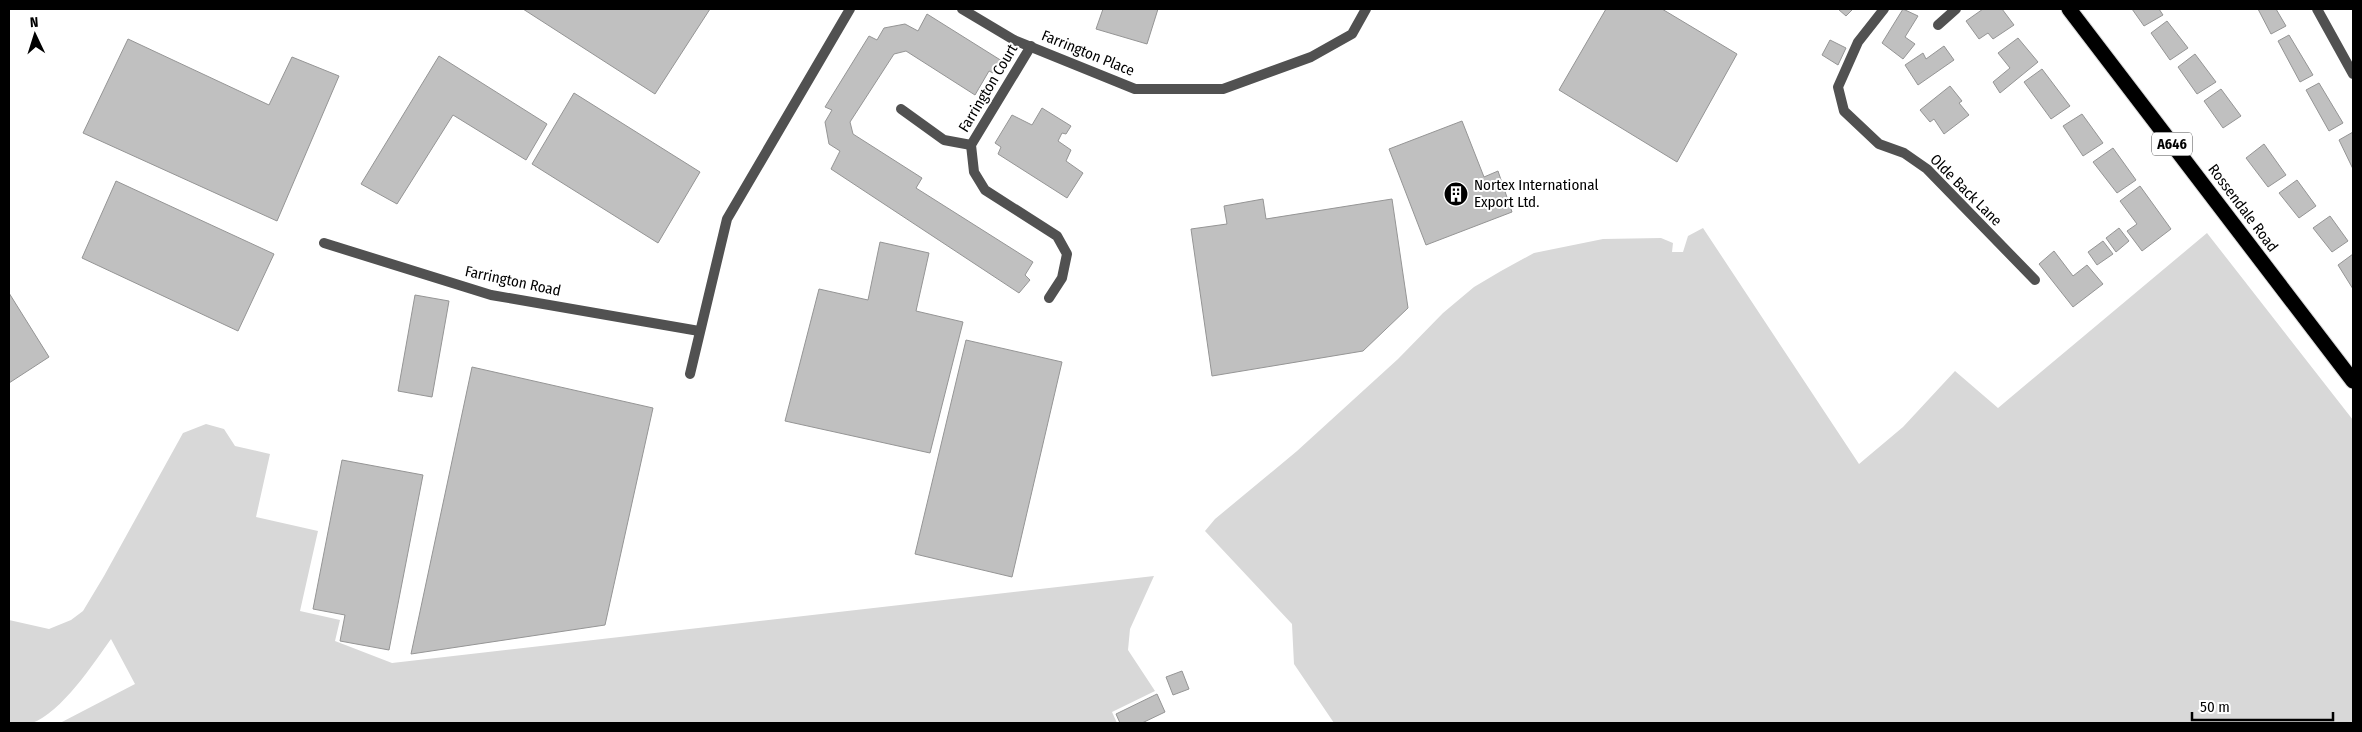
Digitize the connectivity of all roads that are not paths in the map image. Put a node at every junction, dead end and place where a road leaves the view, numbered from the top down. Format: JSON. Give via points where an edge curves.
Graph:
{"nodes":[{"id":1,"x":850,"y":9,"type":"edge"},
{"id":2,"x":962,"y":9,"type":"edge"},
{"id":3,"x":1366,"y":9,"type":"edge"},
{"id":4,"x":1884,"y":9,"type":"edge"},
{"id":5,"x":1956,"y":9,"type":"edge"},
{"id":6,"x":2069,"y":9,"type":"edge"},
{"id":7,"x":2317,"y":9,"type":"edge"},
{"id":8,"x":1938,"y":25,"type":"dead end"},
{"id":9,"x":1031,"y":46,"type":"junction"},
{"id":10,"x":2353,"y":74,"type":"edge"},
{"id":11,"x":901,"y":109,"type":"dead end"},
{"id":12,"x":971,"y":146,"type":"junction"},
{"id":13,"x":324,"y":243,"type":"dead end"},
{"id":14,"x":2035,"y":280,"type":"dead end"},
{"id":15,"x":1049,"y":298,"type":"dead end"},
{"id":16,"x":699,"y":332,"type":"junction"},
{"id":17,"x":690,"y":374,"type":"dead end"},
{"id":18,"x":2353,"y":381,"type":"edge"}],
"edges":[{"from":1,"to":16,"type":"street","via":[[727,219]]},
{"from":2,"to":9,"type":"street","name":"Farrington Place","via":[[1014,40]]},
{"from":3,"to":9,"type":"street","name":"Farrington Place","via":[[1352,34],[1311,57],[1223,89],[1135,89]]},
{"from":4,"to":14,"type":"street","name":"Olde Back Lane","via":[[1858,42],[1838,87],[1844,111],[1879,144],[1904,153],[1927,169]]},
{"from":5,"to":8,"type":"street"},
{"from":6,"to":18,"type":"highway","name":"Rossendale Road","number":"A646"},
{"from":7,"to":10,"type":"street"},
{"from":9,"to":12,"type":"street","name":"Farrington Court"},
{"from":11,"to":12,"type":"street","name":"Farrington Court","via":[[944,140]]},
{"from":12,"to":15,"type":"street","name":"Farrington Court","via":[[974,172],[985,190],[1056,236],[1067,254],[1062,278]]},
{"from":13,"to":16,"type":"street","name":"Farrington Road","via":[[491,295]]},
{"from":16,"to":17,"type":"street"}]}
